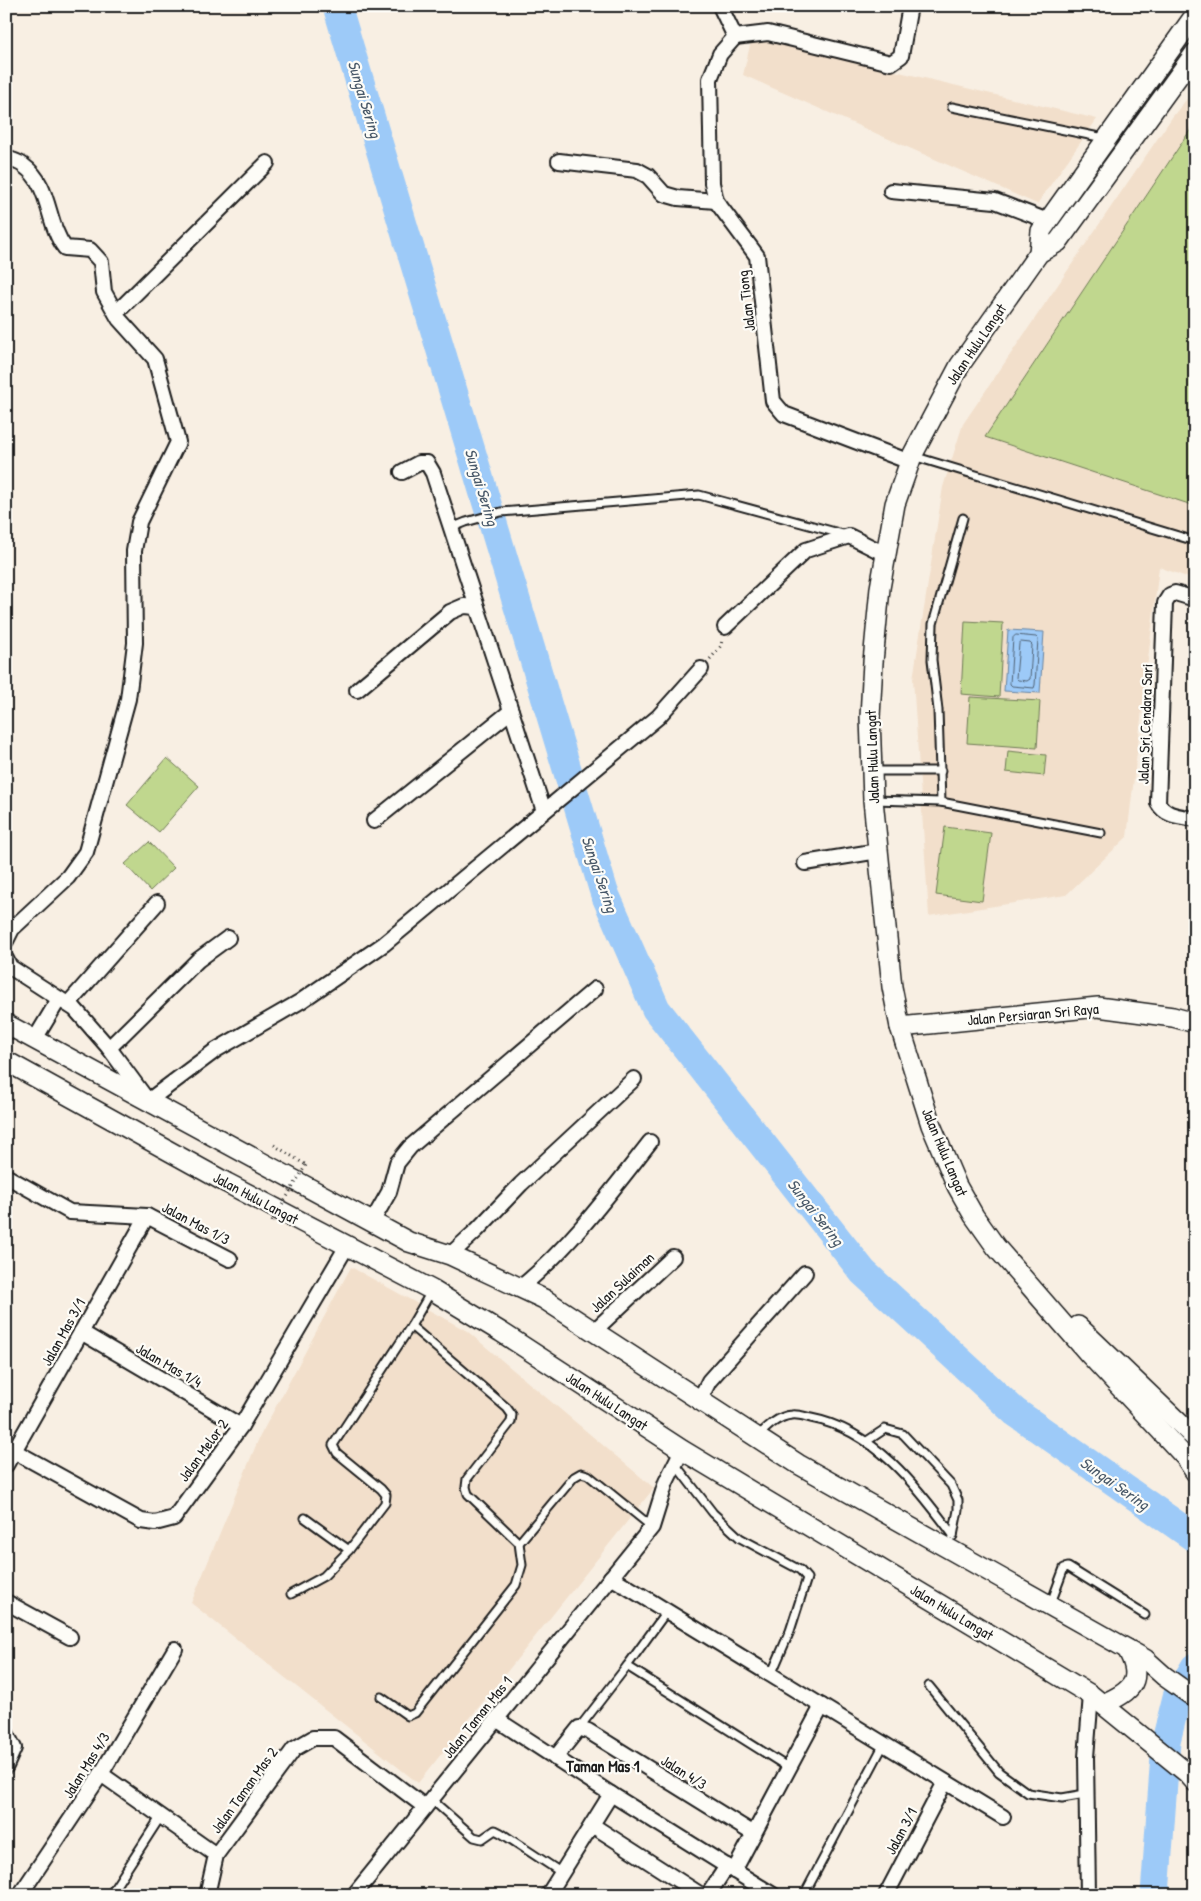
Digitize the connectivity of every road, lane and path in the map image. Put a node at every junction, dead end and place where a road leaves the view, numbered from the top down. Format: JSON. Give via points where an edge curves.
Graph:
{"nodes":[{"id":1,"x":720,"y":6,"type":"edge"},
{"id":2,"x":910,"y":6,"type":"edge"},
{"id":3,"x":1195,"y":15,"type":"edge"},
{"id":4,"x":735,"y":37,"type":"junction"},
{"id":5,"x":1195,"y":53,"type":"edge"},
{"id":6,"x":952,"y":107,"type":"dead end"},
{"id":7,"x":1107,"y":138,"type":"junction"},
{"id":8,"x":6,"y":158,"type":"edge"},
{"id":9,"x":559,"y":161,"type":"dead end"},
{"id":10,"x":267,"y":163,"type":"dead end"},
{"id":11,"x":891,"y":191,"type":"dead end"},
{"id":12,"x":716,"y":201,"type":"junction"},
{"id":13,"x":1048,"y":221,"type":"junction"},
{"id":14,"x":1039,"y":253,"type":"junction"},
{"id":15,"x":116,"y":313,"type":"junction"},
{"id":16,"x":911,"y":459,"type":"junction"},
{"id":17,"x":402,"y":472,"type":"dead end"},
{"id":18,"x":963,"y":518,"type":"dead end"},
{"id":19,"x":451,"y":528,"type":"junction"},
{"id":20,"x":848,"y":536,"type":"junction"},
{"id":21,"x":1195,"y":541,"type":"edge"},
{"id":22,"x":886,"y":554,"type":"junction"},
{"id":23,"x":1195,"y":599,"type":"edge"},
{"id":24,"x":477,"y":607,"type":"junction"},
{"id":25,"x":725,"y":628,"type":"joint"},
{"id":26,"x":701,"y":669,"type":"joint"},
{"id":27,"x":357,"y":690,"type":"dead end"},
{"id":28,"x":511,"y":711,"type":"junction"},
{"id":29,"x":872,"y":771,"type":"junction"},
{"id":30,"x":941,"y":771,"type":"junction"},
{"id":31,"x":873,"y":800,"type":"junction"},
{"id":32,"x":941,"y":802,"type":"junction"},
{"id":33,"x":547,"y":808,"type":"junction"},
{"id":34,"x":1195,"y":819,"type":"edge"},
{"id":35,"x":374,"y":821,"type":"dead end"},
{"id":36,"x":1101,"y":833,"type":"dead end"},
{"id":37,"x":878,"y":851,"type":"junction"},
{"id":38,"x":805,"y":863,"type":"dead end"},
{"id":39,"x":157,"y":903,"type":"dead end"},
{"id":40,"x":228,"y":938,"type":"dead end"},
{"id":41,"x":6,"y":940,"type":"edge"},
{"id":42,"x":6,"y":959,"type":"edge"},
{"id":43,"x":595,"y":989,"type":"dead end"},
{"id":44,"x":64,"y":1002,"type":"junction"},
{"id":45,"x":1195,"y":1023,"type":"edge"},
{"id":46,"x":6,"y":1024,"type":"edge"},
{"id":47,"x":900,"y":1027,"type":"junction"},
{"id":48,"x":35,"y":1039,"type":"junction"},
{"id":49,"x":110,"y":1048,"type":"junction"},
{"id":50,"x":6,"y":1062,"type":"edge"},
{"id":51,"x":634,"y":1079,"type":"dead end"},
{"id":52,"x":148,"y":1101,"type":"junction"},
{"id":53,"x":650,"y":1142,"type":"dead end"},
{"id":54,"x":274,"y":1145,"type":"dead end"},
{"id":55,"x":6,"y":1176,"type":"edge"},
{"id":56,"x":147,"y":1216,"type":"junction"},
{"id":57,"x":272,"y":1222,"type":"dead end"},
{"id":58,"x":372,"y":1222,"type":"junction"},
{"id":59,"x":347,"y":1246,"type":"junction"},
{"id":60,"x":450,"y":1255,"type":"junction"},
{"id":61,"x":673,"y":1257,"type":"dead end"},
{"id":62,"x":230,"y":1259,"type":"dead end"},
{"id":63,"x":1018,"y":1271,"type":"junction"},
{"id":64,"x":805,"y":1273,"type":"dead end"},
{"id":65,"x":520,"y":1288,"type":"junction"},
{"id":66,"x":432,"y":1290,"type":"junction"},
{"id":67,"x":411,"y":1326,"type":"junction"},
{"id":68,"x":594,"y":1330,"type":"junction"},
{"id":69,"x":81,"y":1332,"type":"junction"},
{"id":70,"x":700,"y":1399,"type":"junction"},
{"id":71,"x":241,"y":1426,"type":"junction"},
{"id":72,"x":757,"y":1437,"type":"junction"},
{"id":73,"x":1195,"y":1438,"type":"edge"},
{"id":74,"x":866,"y":1441,"type":"junction"},
{"id":75,"x":14,"y":1450,"type":"junction"},
{"id":76,"x":678,"y":1457,"type":"junction"},
{"id":77,"x":6,"y":1465,"type":"edge"},
{"id":78,"x":1195,"y":1472,"type":"edge"},
{"id":79,"x":305,"y":1518,"type":"dead end"},
{"id":80,"x":652,"y":1527,"type":"junction"},
{"id":81,"x":952,"y":1542,"type":"junction"},
{"id":82,"x":519,"y":1543,"type":"junction"},
{"id":83,"x":349,"y":1550,"type":"junction"},
{"id":84,"x":611,"y":1577,"type":"junction"},
{"id":85,"x":291,"y":1594,"type":"dead end"},
{"id":86,"x":6,"y":1602,"type":"edge"},
{"id":87,"x":1050,"y":1606,"type":"junction"},
{"id":88,"x":667,"y":1611,"type":"junction"},
{"id":89,"x":1145,"y":1614,"type":"dead end"},
{"id":90,"x":70,"y":1637,"type":"dead end"},
{"id":91,"x":174,"y":1649,"type":"dead end"},
{"id":92,"x":1127,"y":1649,"type":"junction"},
{"id":93,"x":627,"y":1666,"type":"junction"},
{"id":94,"x":771,"y":1675,"type":"junction"},
{"id":95,"x":1170,"y":1676,"type":"junction"},
{"id":96,"x":1195,"y":1682,"type":"edge"},
{"id":97,"x":929,"y":1686,"type":"dead end"},
{"id":98,"x":381,"y":1697,"type":"dead end"},
{"id":99,"x":1195,"y":1698,"type":"edge"},
{"id":100,"x":1097,"y":1700,"type":"junction"},
{"id":101,"x":822,"y":1706,"type":"junction"},
{"id":102,"x":496,"y":1719,"type":"junction"},
{"id":103,"x":579,"y":1728,"type":"junction"},
{"id":104,"x":6,"y":1733,"type":"edge"},
{"id":105,"x":884,"y":1744,"type":"junction"},
{"id":106,"x":555,"y":1758,"type":"junction"},
{"id":107,"x":6,"y":1766,"type":"edge"},
{"id":108,"x":789,"y":1768,"type":"junction"},
{"id":109,"x":101,"y":1774,"type":"junction"},
{"id":110,"x":1192,"y":1776,"type":"edge"},
{"id":111,"x":945,"y":1782,"type":"junction"},
{"id":112,"x":610,"y":1794,"type":"junction"},
{"id":113,"x":1085,"y":1794,"type":"junction"},
{"id":114,"x":428,"y":1803,"type":"junction"},
{"id":115,"x":161,"y":1816,"type":"junction"},
{"id":116,"x":1003,"y":1817,"type":"dead end"},
{"id":117,"x":592,"y":1825,"type":"junction"},
{"id":118,"x":754,"y":1834,"type":"junction"},
{"id":119,"x":216,"y":1855,"type":"junction"},
{"id":120,"x":730,"y":1868,"type":"junction"},
{"id":121,"x":562,"y":1873,"type":"junction"},
{"id":122,"x":555,"y":1893,"type":"edge"},
{"id":123,"x":20,"y":1895,"type":"edge"},
{"id":124,"x":110,"y":1895,"type":"edge"},
{"id":125,"x":207,"y":1895,"type":"edge"},
{"id":126,"x":354,"y":1895,"type":"edge"},
{"id":127,"x":701,"y":1895,"type":"edge"},
{"id":128,"x":708,"y":1895,"type":"edge"},
{"id":129,"x":773,"y":1895,"type":"edge"},
{"id":130,"x":804,"y":1895,"type":"edge"},
{"id":131,"x":886,"y":1895,"type":"edge"},
{"id":132,"x":1088,"y":1895,"type":"edge"}],
"edges":[{"from":1,"to":4,"type":"street"},
{"from":2,"to":4,"type":"street","via":[[901,56],[891,63],[768,34]]},
{"from":3,"to":7,"type":"main road","name":"Jalan Hulu Langat"},
{"from":4,"to":12,"type":"street","name":"Jalan Tiong","via":[[720,54],[710,79],[712,183]]},
{"from":5,"to":14,"type":"main road","name":"Jalan Hulu Langat","via":[[1058,242]]},
{"from":6,"to":7,"type":"lane"},
{"from":7,"to":13,"type":"main road","name":"Jalan Hulu Langat"},
{"from":8,"to":15,"type":"street","via":[[24,165],[40,181],[57,237],[65,248],[90,250],[101,262],[104,292]]},
{"from":9,"to":12,"type":"street","via":[[637,170],[648,176],[664,194]]},
{"from":10,"to":15,"type":"street"},
{"from":11,"to":13,"type":"street","via":[[995,201]]},
{"from":12,"to":16,"type":"street","name":"Jalan Tiong","via":[[757,256],[773,401],[784,414]]},
{"from":13,"to":14,"type":"main road","name":"Jalan Hulu Langat","via":[[1041,231]]},
{"from":14,"to":16,"type":"main road","name":"Jalan Hulu Langat","via":[[960,365]]},
{"from":15,"to":41,"type":"street","via":[[156,359],[178,442],[139,522],[134,551],[135,643],[128,699],[86,852],[68,877],[12,930]]},
{"from":16,"to":21,"type":"lane"},
{"from":16,"to":22,"type":"main road","name":"Jalan Hulu Langat","via":[[895,504]]},
{"from":17,"to":19,"type":"street","via":[[419,463],[427,463]]},
{"from":18,"to":30,"type":"lane","via":[[933,624],[932,660]]},
{"from":19,"to":20,"type":"lane","via":[[501,512],[700,494]]},
{"from":19,"to":24,"type":"street"},
{"from":20,"to":22,"type":"street"},
{"from":20,"to":25,"type":"street","via":[[806,550]]},
{"from":22,"to":29,"type":"main road","name":"Jalan Hulu Langat","via":[[873,662]]},
{"from":23,"to":34,"type":"street","name":"Jalan Sri Cendara Sari","via":[[1175,593],[1165,603],[1158,804],[1168,814]]},
{"from":24,"to":27,"type":"street","via":[[464,606],[450,612]]},
{"from":24,"to":28,"type":"street"},
{"from":25,"to":26,"type":"path","via":[[721,646]]},
{"from":26,"to":33,"type":"street","via":[[658,717]]},
{"from":28,"to":33,"type":"street"},
{"from":28,"to":35,"type":"street"},
{"from":29,"to":30,"type":"lane"},
{"from":29,"to":31,"type":"main road","name":"Jalan Hulu Langat"},
{"from":30,"to":32,"type":"lane"},
{"from":31,"to":32,"type":"lane"},
{"from":31,"to":37,"type":"main road","name":"Jalan Hulu Langat"},
{"from":32,"to":36,"type":"lane"},
{"from":33,"to":52,"type":"street","via":[[384,944],[302,1001],[216,1050]]},
{"from":37,"to":38,"type":"street"},
{"from":37,"to":47,"type":"main road","name":"Jalan Hulu Langat","via":[[892,987]]},
{"from":39,"to":44,"type":"street"},
{"from":40,"to":49,"type":"street","via":[[198,960]]},
{"from":42,"to":44,"type":"street","via":[[10,967]]},
{"from":43,"to":58,"type":"street","via":[[410,1147],[397,1163],[389,1192]]},
{"from":44,"to":48,"type":"street"},
{"from":44,"to":49,"type":"street","via":[[75,1009]]},
{"from":45,"to":47,"type":"main road","name":"Jalan Persiaran Sri Raya","via":[[1174,1017],[1098,1007]]},
{"from":46,"to":48,"type":"main road"},
{"from":47,"to":63,"type":"main road","name":"Jalan Hulu Langat","via":[[931,1125],[957,1186],[996,1247]]},
{"from":48,"to":52,"type":"main road"},
{"from":49,"to":52,"type":"street"},
{"from":50,"to":59,"type":"main road","name":"Jalan Hulu Langat"},
{"from":51,"to":60,"type":"street"},
{"from":52,"to":58,"type":"main road"},
{"from":53,"to":65,"type":"street","via":[[586,1223],[539,1273]]},
{"from":54,"to":57,"type":"path","bridge":true,"via":[[306,1165]]},
{"from":55,"to":56,"type":"street","via":[[70,1212]]},
{"from":56,"to":62,"type":"street","name":"Jalan Mas 1/3"},
{"from":56,"to":69,"type":"street","name":"Jalan Mas 3/1"},
{"from":58,"to":60,"type":"main road","via":[[409,1242]]},
{"from":59,"to":66,"type":"main road","name":"Jalan Hulu Langat"},
{"from":59,"to":71,"type":"street","name":"Jalan Melor 2"},
{"from":60,"to":65,"type":"main road"},
{"from":61,"to":68,"type":"street","name":"Jalan Sulaiman"},
{"from":63,"to":73,"type":"main road","name":"Jalan Hulu Langat"},
{"from":63,"to":78,"type":"main road","name":"Jalan Hulu Langat"},
{"from":64,"to":70,"type":"street","via":[[709,1381]]},
{"from":65,"to":68,"type":"main road"},
{"from":66,"to":67,"type":"lane"},
{"from":66,"to":76,"type":"main road","name":"Jalan Hulu Langat","via":[[501,1332]]},
{"from":67,"to":82,"type":"lane","via":[[512,1415],[511,1422],[467,1479],[466,1487],[468,1494]]},
{"from":67,"to":83,"type":"lane","via":[[332,1445],[386,1496],[385,1503]]},
{"from":68,"to":70,"type":"main road"},
{"from":69,"to":71,"type":"street","name":"Jalan Mas 1/4"},
{"from":69,"to":75,"type":"street","name":"Jalan Mas 3/1"},
{"from":70,"to":72,"type":"main road"},
{"from":71,"to":75,"type":"street","name":"Jalan Melor 2","via":[[174,1518],[155,1523],[141,1522]]},
{"from":72,"to":74,"type":"lane","via":[[773,1422],[793,1414],[827,1421]]},
{"from":72,"to":81,"type":"main road","via":[[798,1464]]},
{"from":74,"to":81,"type":"lane","via":[[932,1506]]},
{"from":74,"to":81,"type":"lane","via":[[885,1428],[903,1434],[951,1485],[958,1500]]},
{"from":75,"to":77,"type":"street","name":"Jalan Mas 3/1"},
{"from":76,"to":80,"type":"street","via":[[666,1482]]},
{"from":76,"to":94,"type":"lane","via":[[713,1513],[740,1538],[800,1570],[807,1578],[790,1631]]},
{"from":76,"to":100,"type":"main road","name":"Jalan Hulu Langat"},
{"from":79,"to":83,"type":"lane"},
{"from":80,"to":82,"type":"lane","via":[[588,1474],[581,1472]]},
{"from":80,"to":84,"type":"street","name":"Jalan Taman Mas 1"},
{"from":81,"to":87,"type":"main road"},
{"from":82,"to":98,"type":"lane","via":[[522,1565],[516,1585],[415,1713],[408,1716]]},
{"from":83,"to":85,"type":"lane","via":[[324,1576]]},
{"from":84,"to":88,"type":"street"},
{"from":84,"to":102,"type":"street","name":"Jalan Taman Mas 1"},
{"from":86,"to":90,"type":"street"},
{"from":87,"to":89,"type":"lane","via":[[1064,1568],[1068,1567]]},
{"from":87,"to":92,"type":"main road"},
{"from":88,"to":93,"type":"lane"},
{"from":88,"to":94,"type":"street"},
{"from":91,"to":109,"type":"street","name":"Jalan Mas 4/3"},
{"from":92,"to":95,"type":"main road"},
{"from":92,"to":100,"type":"main road","via":[[1135,1669],[1134,1680],[1120,1697]]},
{"from":93,"to":103,"type":"lane"},
{"from":93,"to":108,"type":"lane"},
{"from":94,"to":101,"type":"street"},
{"from":95,"to":96,"type":"main road"},
{"from":95,"to":99,"type":"main road"},
{"from":97,"to":113,"type":"lane","via":[[1000,1772],[1028,1793],[1062,1798]]},
{"from":100,"to":110,"type":"main road","name":"Jalan Hulu Langat"},
{"from":100,"to":113,"type":"street","via":[[1088,1721]]},
{"from":101,"to":105,"type":"street"},
{"from":101,"to":108,"type":"street"},
{"from":102,"to":106,"type":"street"},
{"from":102,"to":114,"type":"street","name":"Jalan Taman Mas 1"},
{"from":103,"to":106,"type":"street"},
{"from":103,"to":118,"type":"street","name":"Jalan 4/3"},
{"from":104,"to":107,"type":"street","via":[[14,1748]]},
{"from":105,"to":111,"type":"street"},
{"from":105,"to":130,"type":"lane"},
{"from":106,"to":112,"type":"street"},
{"from":108,"to":118,"type":"street"},
{"from":109,"to":115,"type":"street"},
{"from":109,"to":123,"type":"street","name":"Jalan Mas 4/3"},
{"from":111,"to":116,"type":"street"},
{"from":111,"to":131,"type":"street","name":"Jalan 3/1"},
{"from":112,"to":117,"type":"street"},
{"from":112,"to":120,"type":"street"},
{"from":113,"to":132,"type":"street"},
{"from":114,"to":119,"type":"street","name":"Jalan Taman Mas 2","via":[[334,1738],[313,1738],[294,1749]]},
{"from":114,"to":121,"type":"lane","via":[[474,1837],[482,1839],[495,1830],[501,1832]]},
{"from":114,"to":126,"type":"street","name":"Jalan Taman Mas 1"},
{"from":115,"to":119,"type":"street"},
{"from":115,"to":124,"type":"lane"},
{"from":117,"to":121,"type":"street"},
{"from":117,"to":127,"type":"street"},
{"from":118,"to":120,"type":"street"},
{"from":119,"to":125,"type":"street"},
{"from":120,"to":128,"type":"street"},
{"from":120,"to":129,"type":"street"},
{"from":121,"to":122,"type":"street"}]}
